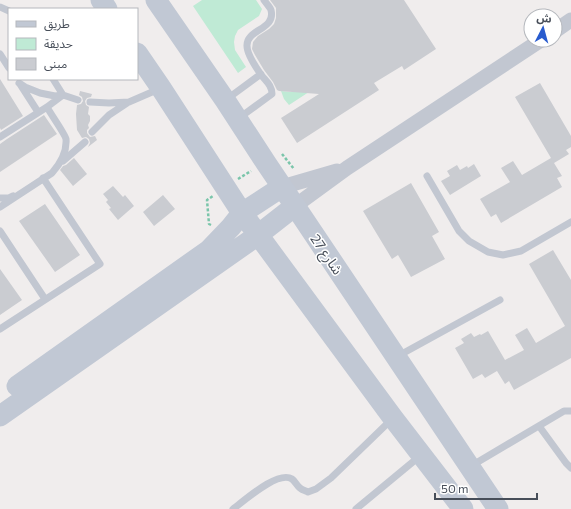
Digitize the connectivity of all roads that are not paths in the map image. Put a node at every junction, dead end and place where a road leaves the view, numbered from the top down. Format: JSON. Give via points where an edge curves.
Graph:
{"nodes":[{"id":1,"x":156,"y":0,"type":"edge"},
{"id":2,"x":264,"y":0,"type":"edge"},
{"id":3,"x":529,"y":48,"type":"edge"},
{"id":4,"x":0,"y":54,"type":"edge"},
{"id":5,"x":138,"y":54,"type":"edge"},
{"id":6,"x":8,"y":66,"type":"edge"},
{"id":7,"x":261,"y":74,"type":"junction"},
{"id":8,"x":54,"y":80,"type":"edge"},
{"id":9,"x":17,"y":81,"type":"edge"},
{"id":10,"x":161,"y":88,"type":"junction"},
{"id":11,"x":63,"y":95,"type":"junction"},
{"id":12,"x":78,"y":100,"type":"dead end"},
{"id":13,"x":225,"y":100,"type":"junction"},
{"id":14,"x":90,"y":102,"type":"dead end"},
{"id":15,"x":128,"y":102,"type":"junction"},
{"id":16,"x":46,"y":107,"type":"junction"},
{"id":17,"x":38,"y":112,"type":"junction"},
{"id":18,"x":238,"y":119,"type":"junction"},
{"id":19,"x":92,"y":132,"type":"dead end"},
{"id":20,"x":0,"y":137,"type":"edge"},
{"id":21,"x":84,"y":142,"type":"dead end"},
{"id":22,"x":58,"y":165,"type":"junction"},
{"id":23,"x":348,"y":168,"type":"junction"},
{"id":24,"x":427,"y":176,"type":"dead end"},
{"id":25,"x":43,"y":178,"type":"junction"},
{"id":26,"x":282,"y":187,"type":"junction"},
{"id":27,"x":20,"y":194,"type":"junction"},
{"id":28,"x":0,"y":198,"type":"edge"},
{"id":29,"x":295,"y":206,"type":"junction"},
{"id":30,"x":0,"y":207,"type":"edge"},
{"id":31,"x":242,"y":213,"type":"junction"},
{"id":32,"x":571,"y":222,"type":"edge"},
{"id":33,"x":0,"y":231,"type":"edge"},
{"id":34,"x":258,"y":235,"type":"junction"},
{"id":35,"x":45,"y":299,"type":"junction"},
{"id":36,"x":500,"y":300,"type":"dead end"},
{"id":37,"x":0,"y":329,"type":"edge"},
{"id":38,"x":396,"y":357,"type":"junction"},
{"id":39,"x":0,"y":398,"type":"edge"},
{"id":40,"x":571,"y":411,"type":"edge"},
{"id":41,"x":0,"y":416,"type":"edge"},
{"id":42,"x":393,"y":418,"type":"junction"},
{"id":43,"x":539,"y":426,"type":"junction"},
{"id":44,"x":422,"y":454,"type":"junction"},
{"id":45,"x":469,"y":467,"type":"junction"},
{"id":46,"x":571,"y":468,"type":"edge"},
{"id":47,"x":233,"y":509,"type":"edge"},
{"id":48,"x":356,"y":509,"type":"edge"},
{"id":49,"x":463,"y":509,"type":"edge"},
{"id":50,"x":498,"y":509,"type":"edge"}],
"edges":[{"from":1,"to":13,"type":"main road","name":"شارع 27"},
{"from":2,"to":7,"type":"lane","via":[[271,10],[271,18],[267,25],[251,36],[246,45]]},
{"from":3,"to":23,"type":"street"},
{"from":4,"to":6,"type":"lane"},
{"from":5,"to":10,"type":"main road"},
{"from":7,"to":13,"type":"lane"},
{"from":7,"to":18,"type":"lane","via":[[272,89],[272,94]]},
{"from":8,"to":11,"type":"lane"},
{"from":9,"to":11,"type":"lane","via":[[40,93]]},
{"from":9,"to":17,"type":"lane"},
{"from":10,"to":15,"type":"lane"},
{"from":10,"to":31,"type":"main road"},
{"from":11,"to":12,"type":"lane"},
{"from":11,"to":16,"type":"lane"},
{"from":13,"to":18,"type":"main road","name":"شارع 27"},
{"from":14,"to":15,"type":"lane"},
{"from":15,"to":19,"type":"lane","via":[[109,115]]},
{"from":16,"to":17,"type":"lane"},
{"from":16,"to":22,"type":"lane","via":[[66,138],[65,152]]},
{"from":17,"to":20,"type":"lane"},
{"from":18,"to":26,"type":"main road","name":"شارع 27"},
{"from":21,"to":22,"type":"lane"},
{"from":22,"to":25,"type":"lane","via":[[52,173]]},
{"from":23,"to":26,"type":"street"},
{"from":23,"to":29,"type":"street"},
{"from":24,"to":32,"type":"lane","via":[[459,231],[469,241],[488,252],[503,255],[521,251]]},
{"from":25,"to":27,"type":"lane"},
{"from":25,"to":35,"type":"lane","via":[[100,264]]},
{"from":26,"to":29,"type":"main road","name":"شارع 27"},
{"from":26,"to":31,"type":"main road"},
{"from":27,"to":28,"type":"lane"},
{"from":27,"to":30,"type":"lane"},
{"from":29,"to":34,"type":"main road"},
{"from":29,"to":38,"type":"main road","name":"شارع 27"},
{"from":31,"to":34,"type":"main road"},
{"from":31,"to":39,"type":"main road","via":[[210,250]]},
{"from":33,"to":35,"type":"lane"},
{"from":34,"to":41,"type":"main road"},
{"from":34,"to":42,"type":"main road"},
{"from":35,"to":37,"type":"lane"},
{"from":36,"to":38,"type":"lane"},
{"from":38,"to":45,"type":"main road","name":"شارع 27"},
{"from":40,"to":43,"type":"lane","via":[[564,411]]},
{"from":42,"to":44,"type":"main road"},
{"from":42,"to":47,"type":"lane","via":[[316,489],[308,492],[291,478],[280,478],[268,483]]},
{"from":43,"to":45,"type":"lane"},
{"from":43,"to":46,"type":"lane"},
{"from":44,"to":48,"type":"lane"},
{"from":44,"to":49,"type":"main road"},
{"from":45,"to":50,"type":"main road","name":"شارع 27"}]}
